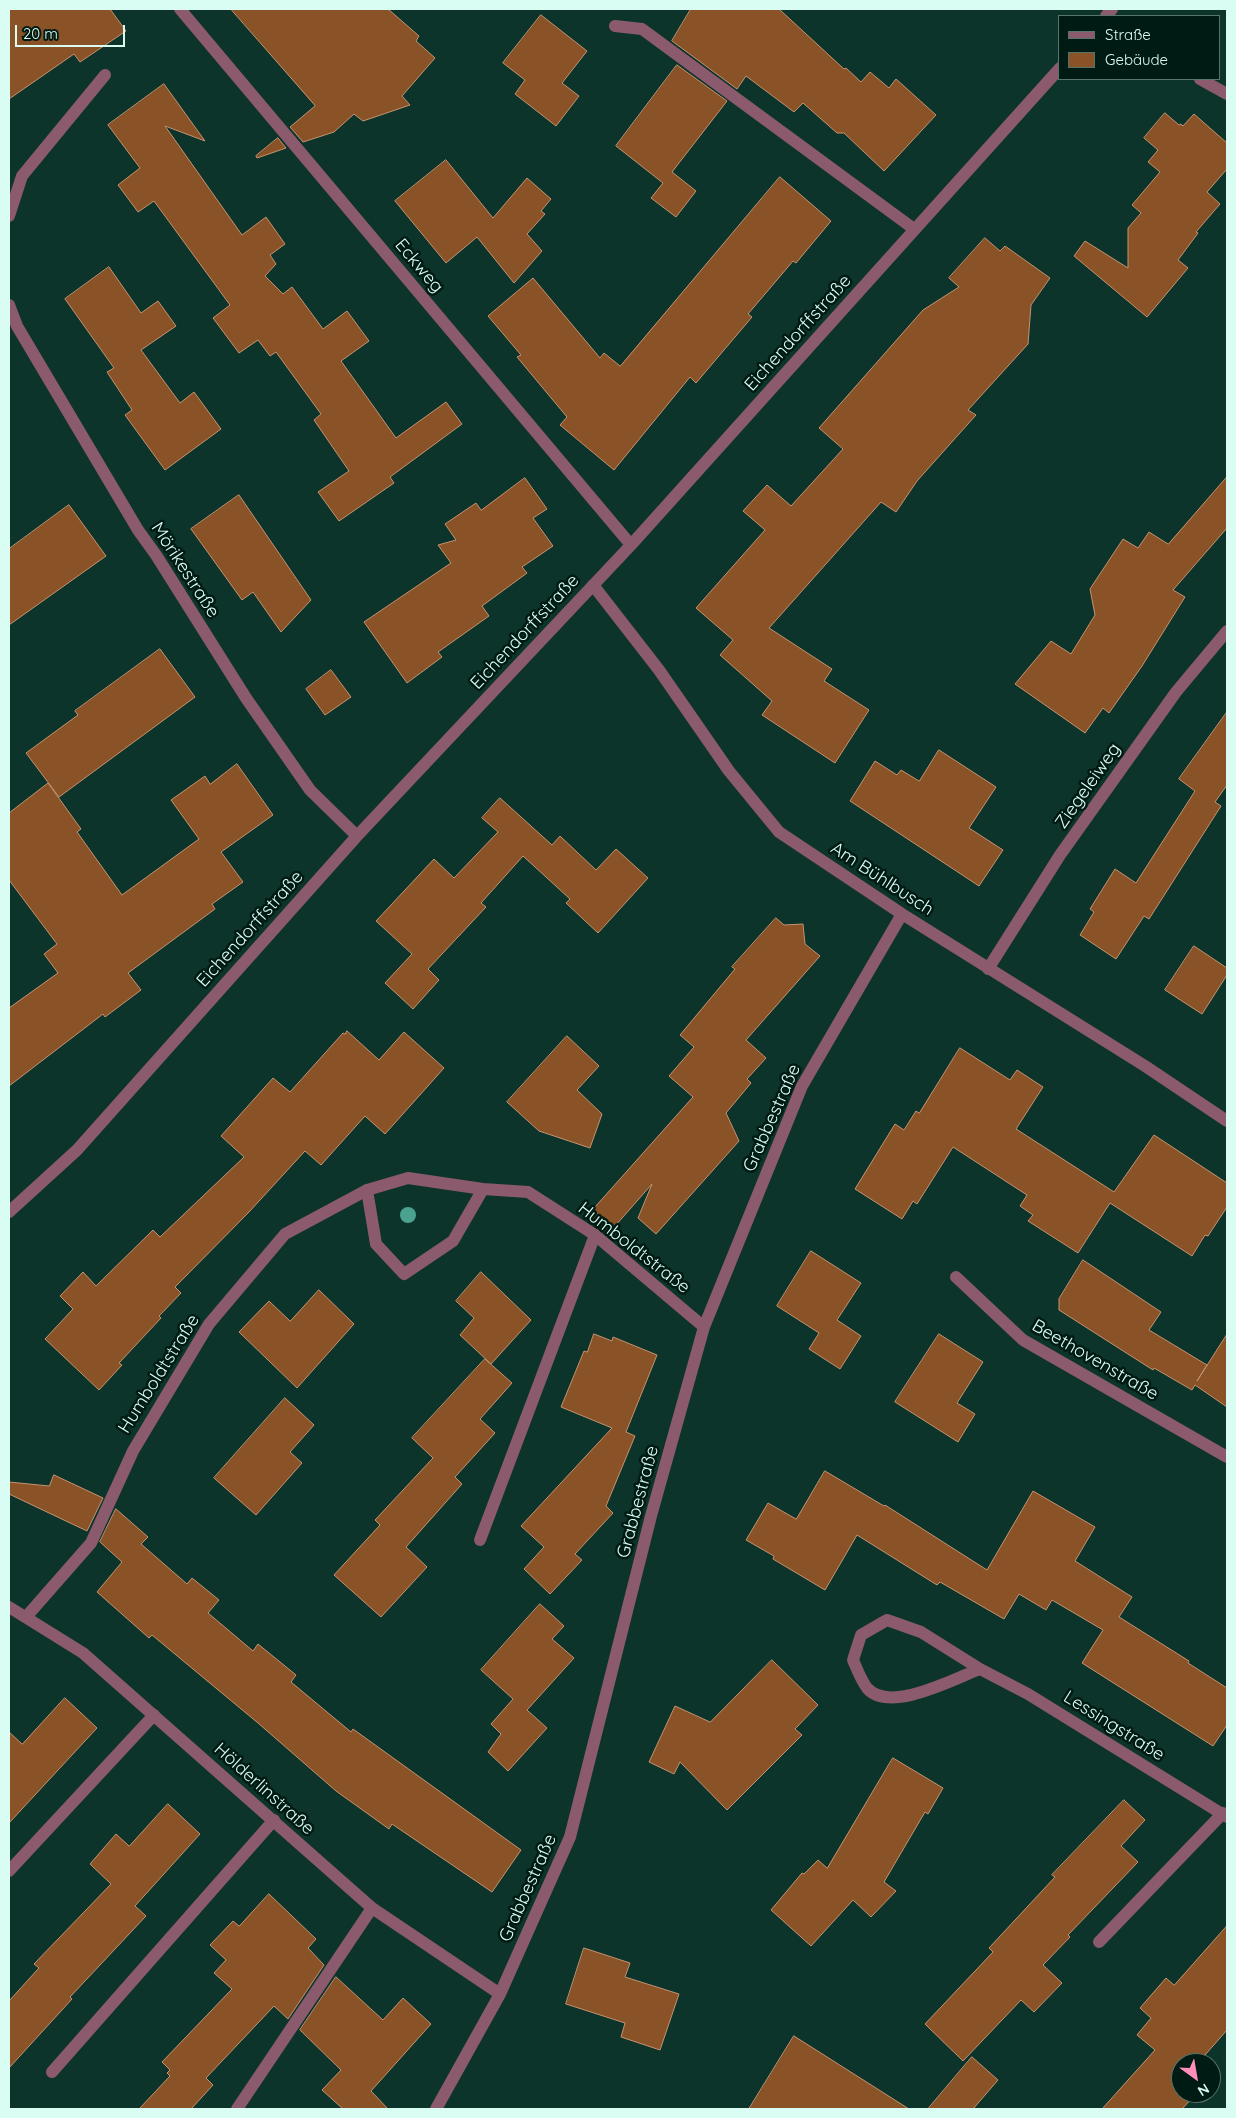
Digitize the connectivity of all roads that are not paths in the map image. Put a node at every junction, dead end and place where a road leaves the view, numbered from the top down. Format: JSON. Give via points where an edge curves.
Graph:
{"nodes":[{"id":1,"x":180,"y":9,"type":"edge"},
{"id":2,"x":615,"y":26,"type":"dead end"},
{"id":3,"x":1058,"y":70,"type":"edge"},
{"id":4,"x":105,"y":75,"type":"dead end"},
{"id":5,"x":1202,"y":80,"type":"edge"},
{"id":6,"x":1227,"y":94,"type":"edge"},
{"id":7,"x":9,"y":216,"type":"edge"},
{"id":8,"x":914,"y":229,"type":"junction"},
{"id":9,"x":9,"y":305,"type":"edge"},
{"id":10,"x":631,"y":545,"type":"junction"},
{"id":11,"x":593,"y":585,"type":"junction"},
{"id":12,"x":1227,"y":631,"type":"edge"},
{"id":13,"x":357,"y":836,"type":"junction"},
{"id":14,"x":902,"y":914,"type":"junction"},
{"id":15,"x":988,"y":969,"type":"junction"},
{"id":16,"x":1227,"y":1121,"type":"edge"},
{"id":17,"x":483,"y":1189,"type":"junction"},
{"id":18,"x":366,"y":1190,"type":"junction"},
{"id":19,"x":9,"y":1212,"type":"edge"},
{"id":20,"x":595,"y":1235,"type":"junction"},
{"id":21,"x":956,"y":1277,"type":"dead end"},
{"id":22,"x":704,"y":1326,"type":"junction"},
{"id":23,"x":1227,"y":1457,"type":"edge"},
{"id":24,"x":480,"y":1540,"type":"dead end"},
{"id":25,"x":9,"y":1607,"type":"edge"},
{"id":26,"x":26,"y":1617,"type":"junction"},
{"id":27,"x":980,"y":1669,"type":"junction"},
{"id":28,"x":154,"y":1714,"type":"junction"},
{"id":29,"x":1225,"y":1815,"type":"edge"},
{"id":30,"x":274,"y":1820,"type":"junction"},
{"id":31,"x":9,"y":1871,"type":"edge"},
{"id":32,"x":372,"y":1908,"type":"junction"},
{"id":33,"x":1099,"y":1942,"type":"dead end"},
{"id":34,"x":500,"y":1994,"type":"junction"},
{"id":35,"x":52,"y":2072,"type":"dead end"},
{"id":36,"x":237,"y":2109,"type":"edge"},
{"id":37,"x":436,"y":2109,"type":"edge"}],
"edges":[{"from":1,"to":10,"type":"street","name":"Eckweg"},
{"from":2,"to":8,"type":"street","via":[[642,29]]},
{"from":3,"to":8,"type":"street","name":"Eichendorffstraße"},
{"from":4,"to":7,"type":"street","via":[[22,176]]},
{"from":5,"to":6,"type":"street"},
{"from":8,"to":10,"type":"street","name":"Eichendorffstraße"},
{"from":9,"to":13,"type":"street","name":"Mörikestraße","via":[[17,326],[138,530],[246,698],[310,790]]},
{"from":10,"to":11,"type":"street","name":"Eichendorffstraße"},
{"from":11,"to":13,"type":"street","name":"Eichendorffstraße"},
{"from":11,"to":14,"type":"street","name":"Am Bühlbusch","via":[[659,670],[729,771],[779,832]]},
{"from":12,"to":15,"type":"street","name":"Ziegeleiweg","via":[[1176,692],[1060,855]]},
{"from":13,"to":19,"type":"street","name":"Eichendorffstraße","via":[[77,1150]]},
{"from":14,"to":15,"type":"street","name":"Am Bühlbusch"},
{"from":14,"to":22,"type":"street","name":"Grabbestraße","via":[[802,1086]]},
{"from":15,"to":16,"type":"street","name":"Am Bühlbusch"},
{"from":17,"to":18,"type":"street","name":"Humboldtstraße","via":[[408,1178]]},
{"from":17,"to":18,"type":"street","via":[[453,1241],[404,1274],[376,1244]]},
{"from":17,"to":20,"type":"street","name":"Humboldtstraße","via":[[528,1192]]},
{"from":18,"to":26,"type":"street","name":"Humboldtstraße","via":[[285,1234],[209,1324],[132,1451],[91,1542]]},
{"from":20,"to":22,"type":"street","name":"Humboldtstraße"},
{"from":20,"to":24,"type":"street"},
{"from":21,"to":23,"type":"street","name":"Beethovenstraße","via":[[1023,1340]]},
{"from":22,"to":34,"type":"street","name":"Grabbestraße","via":[[651,1516],[570,1837]]},
{"from":25,"to":26,"type":"street","name":"Hölderlinstraße"},
{"from":26,"to":28,"type":"street","name":"Hölderlinstraße","via":[[83,1653]]},
{"from":27,"to":27,"type":"street","name":"Lessingstraße","via":[[909,1696],[888,1699],[868,1689],[852,1660],[861,1635],[886,1620],[921,1632]]},
{"from":27,"to":29,"type":"street","name":"Lessingstraße","via":[[1028,1694]]},
{"from":28,"to":30,"type":"street","name":"Hölderlinstraße"},
{"from":28,"to":31,"type":"street"},
{"from":29,"to":33,"type":"street"},
{"from":30,"to":32,"type":"street","name":"Hölderlinstraße"},
{"from":30,"to":35,"type":"street"},
{"from":32,"to":34,"type":"street","name":"Hölderlinstraße"},
{"from":32,"to":36,"type":"street"},
{"from":34,"to":37,"type":"street","name":"Grabbestraße"}]}
